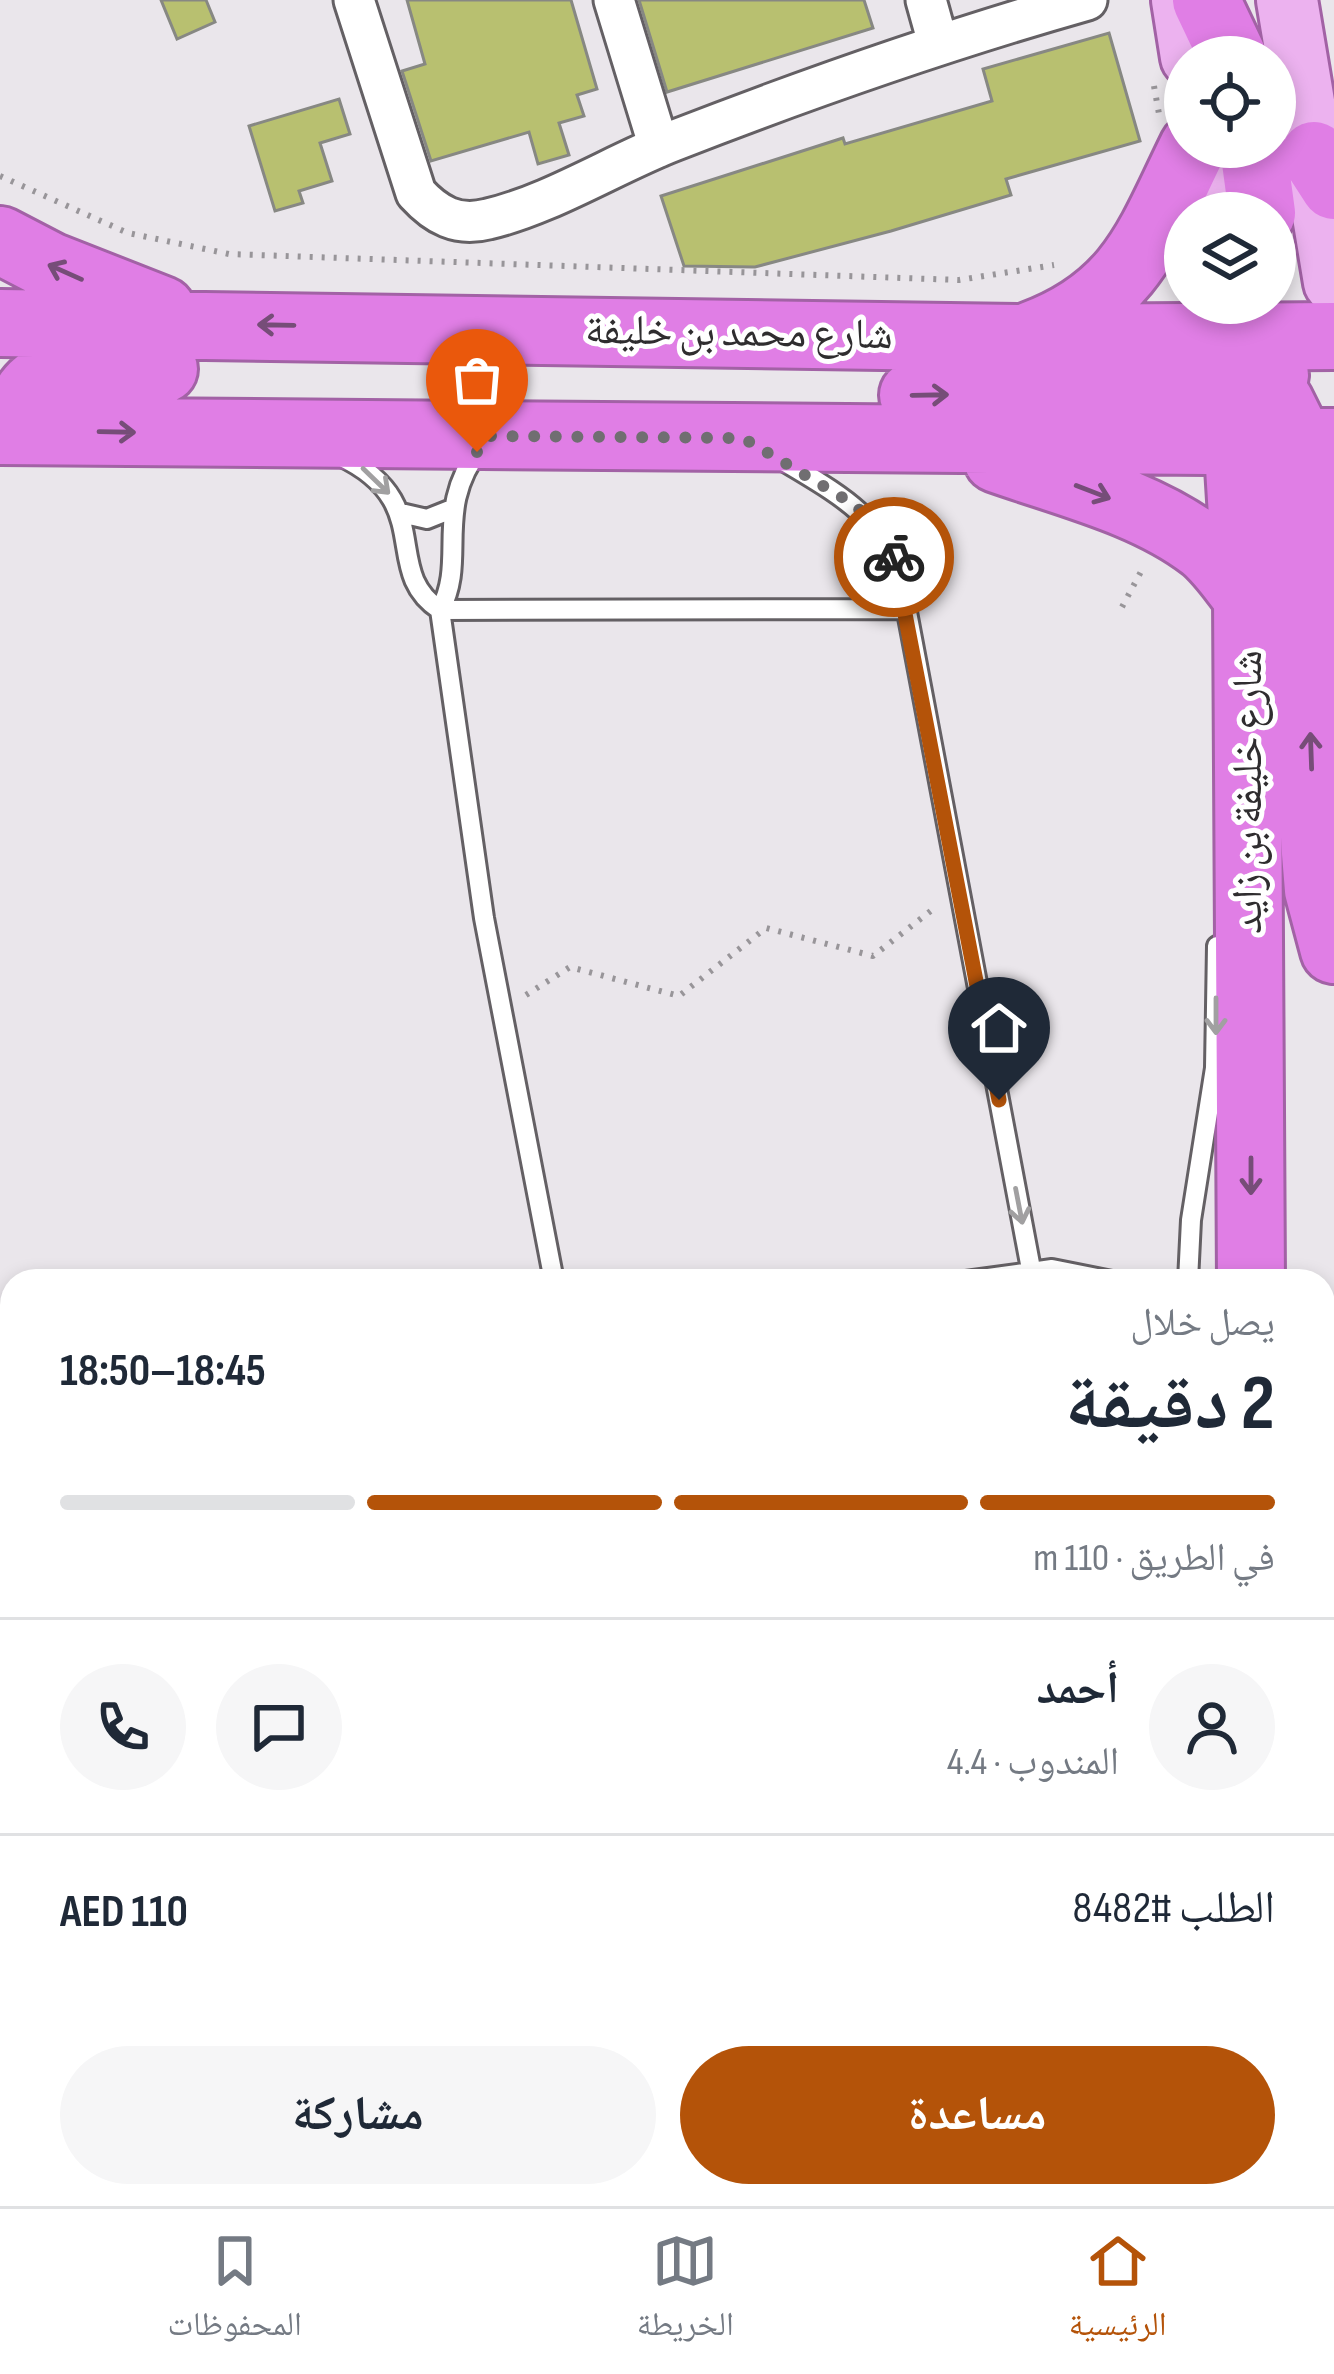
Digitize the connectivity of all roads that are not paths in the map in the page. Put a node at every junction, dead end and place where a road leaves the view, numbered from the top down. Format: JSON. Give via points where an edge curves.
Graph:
{"nodes":[{"id":1,"x":354,"y":0,"type":"edge"},
{"id":2,"x":614,"y":0,"type":"edge"},
{"id":3,"x":926,"y":0,"type":"edge"},
{"id":4,"x":1087,"y":0,"type":"edge"},
{"id":5,"x":1182,"y":0,"type":"edge"},
{"id":6,"x":1206,"y":0,"type":"edge"},
{"id":7,"x":1287,"y":0,"type":"edge"},
{"id":8,"x":1188,"y":36,"type":"edge"},
{"id":9,"x":1223,"y":36,"type":"edge"},
{"id":10,"x":938,"y":43,"type":"junction"},
{"id":11,"x":659,"y":147,"type":"junction"},
{"id":12,"x":1300,"y":163,"type":"edge"},
{"id":13,"x":1183,"y":168,"type":"edge"},
{"id":14,"x":1278,"y":192,"type":"edge"},
{"id":15,"x":0,"y":240,"type":"edge"},
{"id":16,"x":1334,"y":282,"type":"edge"},
{"id":17,"x":0,"y":323,"type":"edge"},
{"id":18,"x":212,"y":324,"type":"junction"},
{"id":19,"x":497,"y":329,"type":"junction"},
{"id":20,"x":1023,"y":338,"type":"junction"},
{"id":21,"x":1288,"y":379,"type":"edge"},
{"id":22,"x":10,"y":431,"type":"edge"},
{"id":23,"x":299,"y":434,"type":"junction"},
{"id":24,"x":490,"y":436,"type":"junction"},
{"id":25,"x":652,"y":437,"type":"junction"},
{"id":26,"x":743,"y":438,"type":"junction"},
{"id":27,"x":943,"y":440,"type":"junction"},
{"id":28,"x":452,"y":508,"type":"junction"},
{"id":29,"x":401,"y":513,"type":"junction"},
{"id":30,"x":1246,"y":597,"type":"junction"},
{"id":31,"x":906,"y":609,"type":"junction"},
{"id":32,"x":440,"y":610,"type":"junction"},
{"id":33,"x":1220,"y":925,"type":"dead end"},
{"id":34,"x":1334,"y":950,"type":"edge"},
{"id":35,"x":552,"y":1269,"type":"edge"},
{"id":36,"x":1031,"y":1269,"type":"edge"},
{"id":37,"x":1189,"y":1269,"type":"edge"},
{"id":38,"x":1251,"y":1269,"type":"edge"}],
"edges":[{"from":1,"to":11,"type":"street","via":[[409,178],[431,209],[452,220],[489,219]]},
{"from":2,"to":11,"type":"street"},
{"from":3,"to":10,"type":"street"},
{"from":4,"to":10,"type":"street"},
{"from":5,"to":8,"type":"main road"},
{"from":6,"to":9,"type":"highway"},
{"from":7,"to":12,"type":"main road"},
{"from":10,"to":11,"type":"street"},
{"from":12,"to":14,"type":"highway"},
{"from":12,"to":16,"type":"main road"},
{"from":13,"to":20,"type":"highway","via":[[1136,263],[1084,308]]},
{"from":18,"to":15,"type":"highway","one_way":true,"via":[[103,289]]},
{"from":17,"to":18,"type":"highway","name":"شارع محمد بن خليفة"},
{"from":19,"to":18,"type":"highway","name":"شارع محمد بن خليفة","one_way":true},
{"from":19,"to":20,"type":"highway","name":"شارع محمد بن خليفة"},
{"from":19,"to":22,"type":"highway","via":[[440,355],[380,367],[51,373],[29,388]]},
{"from":20,"to":21,"type":"highway","name":"شارع محمد بن خليفة"},
{"from":25,"to":21,"type":"highway","one_way":true,"via":[[695,415],[806,397]]},
{"from":21,"to":27,"type":"highway"},
{"from":21,"to":30,"type":"highway","name":"شارع خليفة بن زايد"},
{"from":34,"to":21,"type":"highway","one_way":true,"via":[[1315,854]]},
{"from":22,"to":23,"type":"highway","one_way":true},
{"from":23,"to":24,"type":"highway"},
{"from":23,"to":29,"type":"lane","one_way":true,"via":[[379,479]]},
{"from":24,"to":25,"type":"highway"},
{"from":24,"to":28,"type":"lane"},
{"from":25,"to":26,"type":"highway"},
{"from":26,"to":27,"type":"highway"},
{"from":26,"to":31,"type":"lane","via":[[871,519],[894,556]]},
{"from":27,"to":30,"type":"highway","one_way":true,"via":[[1103,495],[1187,536]]},
{"from":28,"to":29,"type":"lane","via":[[427,520]]},
{"from":28,"to":32,"type":"lane","via":[[449,588]]},
{"from":29,"to":32,"type":"lane","via":[[411,573]]},
{"from":30,"to":38,"type":"highway","name":"شارع خليفة بن زايد","one_way":true,"via":[[1239,849]]},
{"from":31,"to":32,"type":"lane"},
{"from":31,"to":36,"type":"lane","one_way":true},
{"from":32,"to":35,"type":"lane"},
{"from":33,"to":37,"type":"lane","one_way":true,"via":[[1215,1068]]}]}
